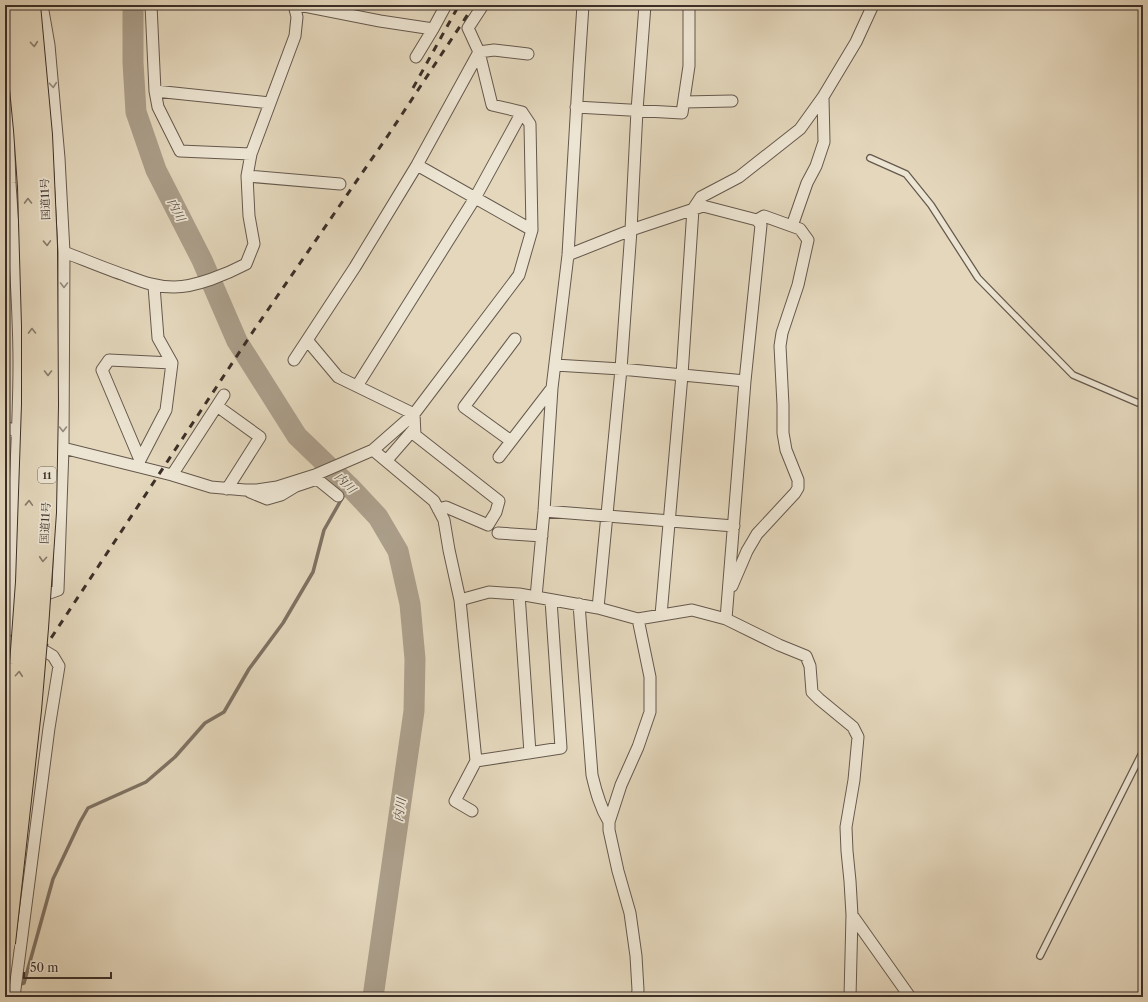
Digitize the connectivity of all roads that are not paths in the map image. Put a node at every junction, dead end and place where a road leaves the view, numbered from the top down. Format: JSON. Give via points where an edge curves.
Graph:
{"nodes":[{"id":1,"x":12,"y":5,"type":"edge"},
{"id":2,"x":30,"y":5,"type":"edge"},
{"id":3,"x":42,"y":5,"type":"edge"},
{"id":4,"x":151,"y":5,"type":"edge"},
{"id":5,"x":294,"y":5,"type":"edge"},
{"id":6,"x":299,"y":5,"type":"edge"},
{"id":7,"x":446,"y":5,"type":"edge"},
{"id":8,"x":483,"y":5,"type":"edge"},
{"id":9,"x":583,"y":5,"type":"edge"},
{"id":10,"x":645,"y":5,"type":"edge"},
{"id":11,"x":689,"y":5,"type":"edge"},
{"id":12,"x":873,"y":5,"type":"edge"},
{"id":13,"x":433,"y":29,"type":"junction"},
{"id":14,"x":5,"y":47,"type":"edge"},
{"id":15,"x":479,"y":52,"type":"junction"},
{"id":16,"x":528,"y":54,"type":"dead end"},
{"id":17,"x":416,"y":57,"type":"dead end"},
{"id":18,"x":155,"y":91,"type":"junction"},
{"id":19,"x":823,"y":97,"type":"junction"},
{"id":20,"x":732,"y":101,"type":"dead end"},
{"id":21,"x":684,"y":102,"type":"junction"},
{"id":22,"x":270,"y":103,"type":"junction"},
{"id":23,"x":576,"y":107,"type":"junction"},
{"id":24,"x":637,"y":110,"type":"junction"},
{"id":25,"x":522,"y":112,"type":"junction"},
{"id":26,"x":251,"y":154,"type":"junction"},
{"id":27,"x":870,"y":158,"type":"dead end"},
{"id":28,"x":417,"y":165,"type":"junction"},
{"id":29,"x":247,"y":176,"type":"junction"},
{"id":30,"x":340,"y":184,"type":"dead end"},
{"id":31,"x":475,"y":198,"type":"junction"},
{"id":32,"x":693,"y":209,"type":"junction"},
{"id":33,"x":758,"y":220,"type":"junction"},
{"id":34,"x":792,"y":226,"type":"junction"},
{"id":35,"x":532,"y":230,"type":"junction"},
{"id":36,"x":631,"y":230,"type":"junction"},
{"id":37,"x":9,"y":233,"type":"edge"},
{"id":38,"x":64,"y":252,"type":"junction"},
{"id":39,"x":568,"y":255,"type":"junction"},
{"id":40,"x":154,"y":286,"type":"junction"},
{"id":41,"x":515,"y":339,"type":"dead end"},
{"id":42,"x":307,"y":340,"type":"junction"},
{"id":43,"x":294,"y":360,"type":"dead end"},
{"id":44,"x":172,"y":363,"type":"junction"},
{"id":45,"x":555,"y":365,"type":"junction"},
{"id":46,"x":621,"y":369,"type":"junction"},
{"id":47,"x":682,"y":375,"type":"junction"},
{"id":48,"x":745,"y":381,"type":"junction"},
{"id":49,"x":356,"y":386,"type":"junction"},
{"id":50,"x":552,"y":388,"type":"junction"},
{"id":51,"x":224,"y":395,"type":"dead end"},
{"id":52,"x":1143,"y":405,"type":"edge"},
{"id":53,"x":217,"y":406,"type":"junction"},
{"id":54,"x":414,"y":414,"type":"junction"},
{"id":55,"x":5,"y":427,"type":"edge"},
{"id":56,"x":414,"y":429,"type":"junction"},
{"id":57,"x":18,"y":432,"type":"junction"},
{"id":58,"x":511,"y":441,"type":"junction"},
{"id":59,"x":63,"y":448,"type":"junction"},
{"id":60,"x":374,"y":450,"type":"junction"},
{"id":61,"x":499,"y":457,"type":"dead end"},
{"id":62,"x":387,"y":460,"type":"junction"},
{"id":63,"x":139,"y":463,"type":"junction"},
{"id":64,"x":172,"y":475,"type":"junction"},
{"id":65,"x":227,"y":488,"type":"junction"},
{"id":66,"x":245,"y":490,"type":"junction"},
{"id":67,"x":338,"y":496,"type":"dead end"},
{"id":68,"x":438,"y":509,"type":"junction"},
{"id":69,"x":544,"y":511,"type":"junction"},
{"id":70,"x":607,"y":516,"type":"junction"},
{"id":71,"x":669,"y":521,"type":"junction"},
{"id":72,"x":734,"y":526,"type":"junction"},
{"id":73,"x":498,"y":533,"type":"dead end"},
{"id":74,"x":542,"y":536,"type":"junction"},
{"id":75,"x":519,"y":594,"type":"junction"},
{"id":76,"x":728,"y":596,"type":"junction"},
{"id":77,"x":536,"y":597,"type":"junction"},
{"id":78,"x":460,"y":600,"type":"junction"},
{"id":79,"x":551,"y":600,"type":"junction"},
{"id":80,"x":579,"y":604,"type":"junction"},
{"id":81,"x":11,"y":607,"type":"junction"},
{"id":82,"x":598,"y":608,"type":"junction"},
{"id":83,"x":661,"y":615,"type":"junction"},
{"id":84,"x":638,"y":619,"type":"junction"},
{"id":85,"x":726,"y":619,"type":"junction"},
{"id":86,"x":7,"y":629,"type":"edge"},
{"id":87,"x":49,"y":728,"type":"junction"},
{"id":88,"x":5,"y":743,"type":"edge"},
{"id":89,"x":1143,"y":751,"type":"edge"},
{"id":90,"x":530,"y":753,"type":"junction"},
{"id":91,"x":476,"y":760,"type":"junction"},
{"id":92,"x":5,"y":810,"type":"edge"},
{"id":93,"x":472,"y":811,"type":"dead end"},
{"id":94,"x":609,"y":822,"type":"junction"},
{"id":95,"x":852,"y":915,"type":"junction"},
{"id":96,"x":5,"y":943,"type":"edge"},
{"id":97,"x":1040,"y":956,"type":"dead end"},
{"id":98,"x":14,"y":997,"type":"edge"},
{"id":99,"x":637,"y":997,"type":"edge"},
{"id":100,"x":850,"y":997,"type":"edge"},
{"id":101,"x":910,"y":997,"type":"edge"}],
"edges":[{"from":92,"to":1,"type":"highway","name":"国道11号","number":"11","one_way":true,"bridge":true,"via":[[26,582],[32,404],[28,187]]},
{"from":2,"to":96,"type":"highway","name":"国道11号","number":"11","one_way":true,"bridge":true,"via":[[42,135],[47,246],[46,512],[32,702]]},
{"from":3,"to":38,"type":"street","one_way":true,"via":[[49,45]]},
{"from":4,"to":18,"type":"street"},
{"from":5,"to":22,"type":"street","via":[[297,17],[295,36]]},
{"from":6,"to":13,"type":"street"},
{"from":7,"to":13,"type":"street"},
{"from":8,"to":15,"type":"street","via":[[468,28]]},
{"from":9,"to":23,"type":"street"},
{"from":10,"to":24,"type":"street"},
{"from":11,"to":21,"type":"street","via":[[689,66]]},
{"from":12,"to":19,"type":"street","via":[[856,42]]},
{"from":13,"to":17,"type":"street"},
{"from":14,"to":37,"type":"street","via":[[10,182]]},
{"from":15,"to":16,"type":"street","via":[[494,50]]},
{"from":15,"to":25,"type":"street","via":[[492,105]]},
{"from":15,"to":28,"type":"street"},
{"from":18,"to":22,"type":"street"},
{"from":18,"to":26,"type":"street","via":[[158,107],[180,151]]},
{"from":19,"to":32,"type":"street","via":[[800,130],[739,177],[701,197]]},
{"from":19,"to":34,"type":"street","via":[[824,142]]},
{"from":20,"to":21,"type":"street"},
{"from":21,"to":24,"type":"street","via":[[682,113]]},
{"from":22,"to":26,"type":"street"},
{"from":23,"to":24,"type":"street"},
{"from":23,"to":39,"type":"street"},
{"from":24,"to":36,"type":"street"},
{"from":25,"to":31,"type":"street"},
{"from":25,"to":35,"type":"street","via":[[530,124]]},
{"from":26,"to":29,"type":"street"},
{"from":27,"to":52,"type":"lane","via":[[906,174],[931,205],[978,278],[1073,376]]},
{"from":28,"to":31,"type":"street"},
{"from":28,"to":42,"type":"street"},
{"from":29,"to":30,"type":"street"},
{"from":29,"to":40,"type":"street","via":[[249,216],[254,244],[246,264],[196,284]]},
{"from":31,"to":35,"type":"street"},
{"from":31,"to":49,"type":"street"},
{"from":32,"to":33,"type":"street","via":[[703,206]]},
{"from":32,"to":36,"type":"street"},
{"from":32,"to":47,"type":"street"},
{"from":33,"to":34,"type":"street","via":[[764,216]]},
{"from":33,"to":48,"type":"street","via":[[761,225]]},
{"from":34,"to":76,"type":"street","via":[[800,229],[808,240],[780,346],[783,434],[786,450],[798,480],[798,488],[757,534]]},
{"from":35,"to":54,"type":"street","via":[[519,275]]},
{"from":36,"to":39,"type":"street"},
{"from":36,"to":46,"type":"street"},
{"from":37,"to":57,"type":"street","via":[[19,363]]},
{"from":38,"to":40,"type":"street"},
{"from":38,"to":59,"type":"street","one_way":true},
{"from":39,"to":45,"type":"street"},
{"from":40,"to":44,"type":"street","via":[[158,338]]},
{"from":41,"to":58,"type":"street","via":[[464,407]]},
{"from":42,"to":43,"type":"street"},
{"from":42,"to":49,"type":"street","via":[[338,377]]},
{"from":44,"to":63,"type":"street","via":[[166,410]]},
{"from":44,"to":63,"type":"street","via":[[110,360],[102,370]]},
{"from":45,"to":46,"type":"street"},
{"from":45,"to":50,"type":"street"},
{"from":46,"to":47,"type":"street"},
{"from":46,"to":70,"type":"street"},
{"from":47,"to":48,"type":"street"},
{"from":47,"to":71,"type":"street"},
{"from":48,"to":72,"type":"street"},
{"from":49,"to":54,"type":"street"},
{"from":50,"to":58,"type":"street"},
{"from":50,"to":69,"type":"street"},
{"from":51,"to":53,"type":"street"},
{"from":53,"to":64,"type":"street"},
{"from":53,"to":65,"type":"street","via":[[260,437]]},
{"from":54,"to":56,"type":"street"},
{"from":54,"to":60,"type":"street"},
{"from":55,"to":57,"type":"street"},
{"from":56,"to":62,"type":"street"},
{"from":56,"to":68,"type":"street","via":[[415,435],[499,501],[488,525],[446,508]]},
{"from":57,"to":81,"type":"street"},
{"from":58,"to":61,"type":"street"},
{"from":59,"to":63,"type":"street"},
{"from":59,"to":81,"type":"street","via":[[58,590]]},
{"from":60,"to":62,"type":"street"},
{"from":60,"to":66,"type":"street","via":[[315,475],[277,487]]},
{"from":62,"to":68,"type":"street","via":[[434,501]]},
{"from":63,"to":64,"type":"street"},
{"from":64,"to":65,"type":"street","via":[[211,487]]},
{"from":65,"to":66,"type":"street"},
{"from":66,"to":67,"type":"street","via":[[267,499],[317,479]]},
{"from":68,"to":78,"type":"street","via":[[444,520]]},
{"from":69,"to":70,"type":"street"},
{"from":69,"to":74,"type":"street"},
{"from":70,"to":71,"type":"street"},
{"from":70,"to":82,"type":"street"},
{"from":71,"to":72,"type":"street"},
{"from":71,"to":83,"type":"street"},
{"from":72,"to":76,"type":"street"},
{"from":73,"to":74,"type":"street"},
{"from":74,"to":77,"type":"street"},
{"from":75,"to":77,"type":"street"},
{"from":75,"to":78,"type":"street","via":[[489,592]]},
{"from":75,"to":90,"type":"street"},
{"from":76,"to":85,"type":"street"},
{"from":77,"to":79,"type":"street"},
{"from":78,"to":91,"type":"street"},
{"from":79,"to":80,"type":"street"},
{"from":79,"to":90,"type":"street","via":[[561,748]]},
{"from":80,"to":82,"type":"street"},
{"from":80,"to":94,"type":"street","via":[[592,775],[602,811]]},
{"from":81,"to":86,"type":"street"},
{"from":82,"to":84,"type":"street"},
{"from":83,"to":84,"type":"street"},
{"from":83,"to":85,"type":"street","via":[[692,610]]},
{"from":84,"to":94,"type":"street","via":[[650,677],[650,712]]},
{"from":85,"to":95,"type":"street","via":[[806,656],[810,666],[812,692],[853,727],[858,737],[846,827]]},
{"from":86,"to":87,"type":"street","via":[[53,656],[59,666]]},
{"from":87,"to":88,"type":"street"},
{"from":87,"to":98,"type":"street"},
{"from":89,"to":97,"type":"lane"},
{"from":90,"to":91,"type":"street"},
{"from":91,"to":93,"type":"street","via":[[455,801]]},
{"from":94,"to":99,"type":"street","via":[[630,913],[636,956]]},
{"from":95,"to":100,"type":"street"},
{"from":95,"to":101,"type":"street"}]}
